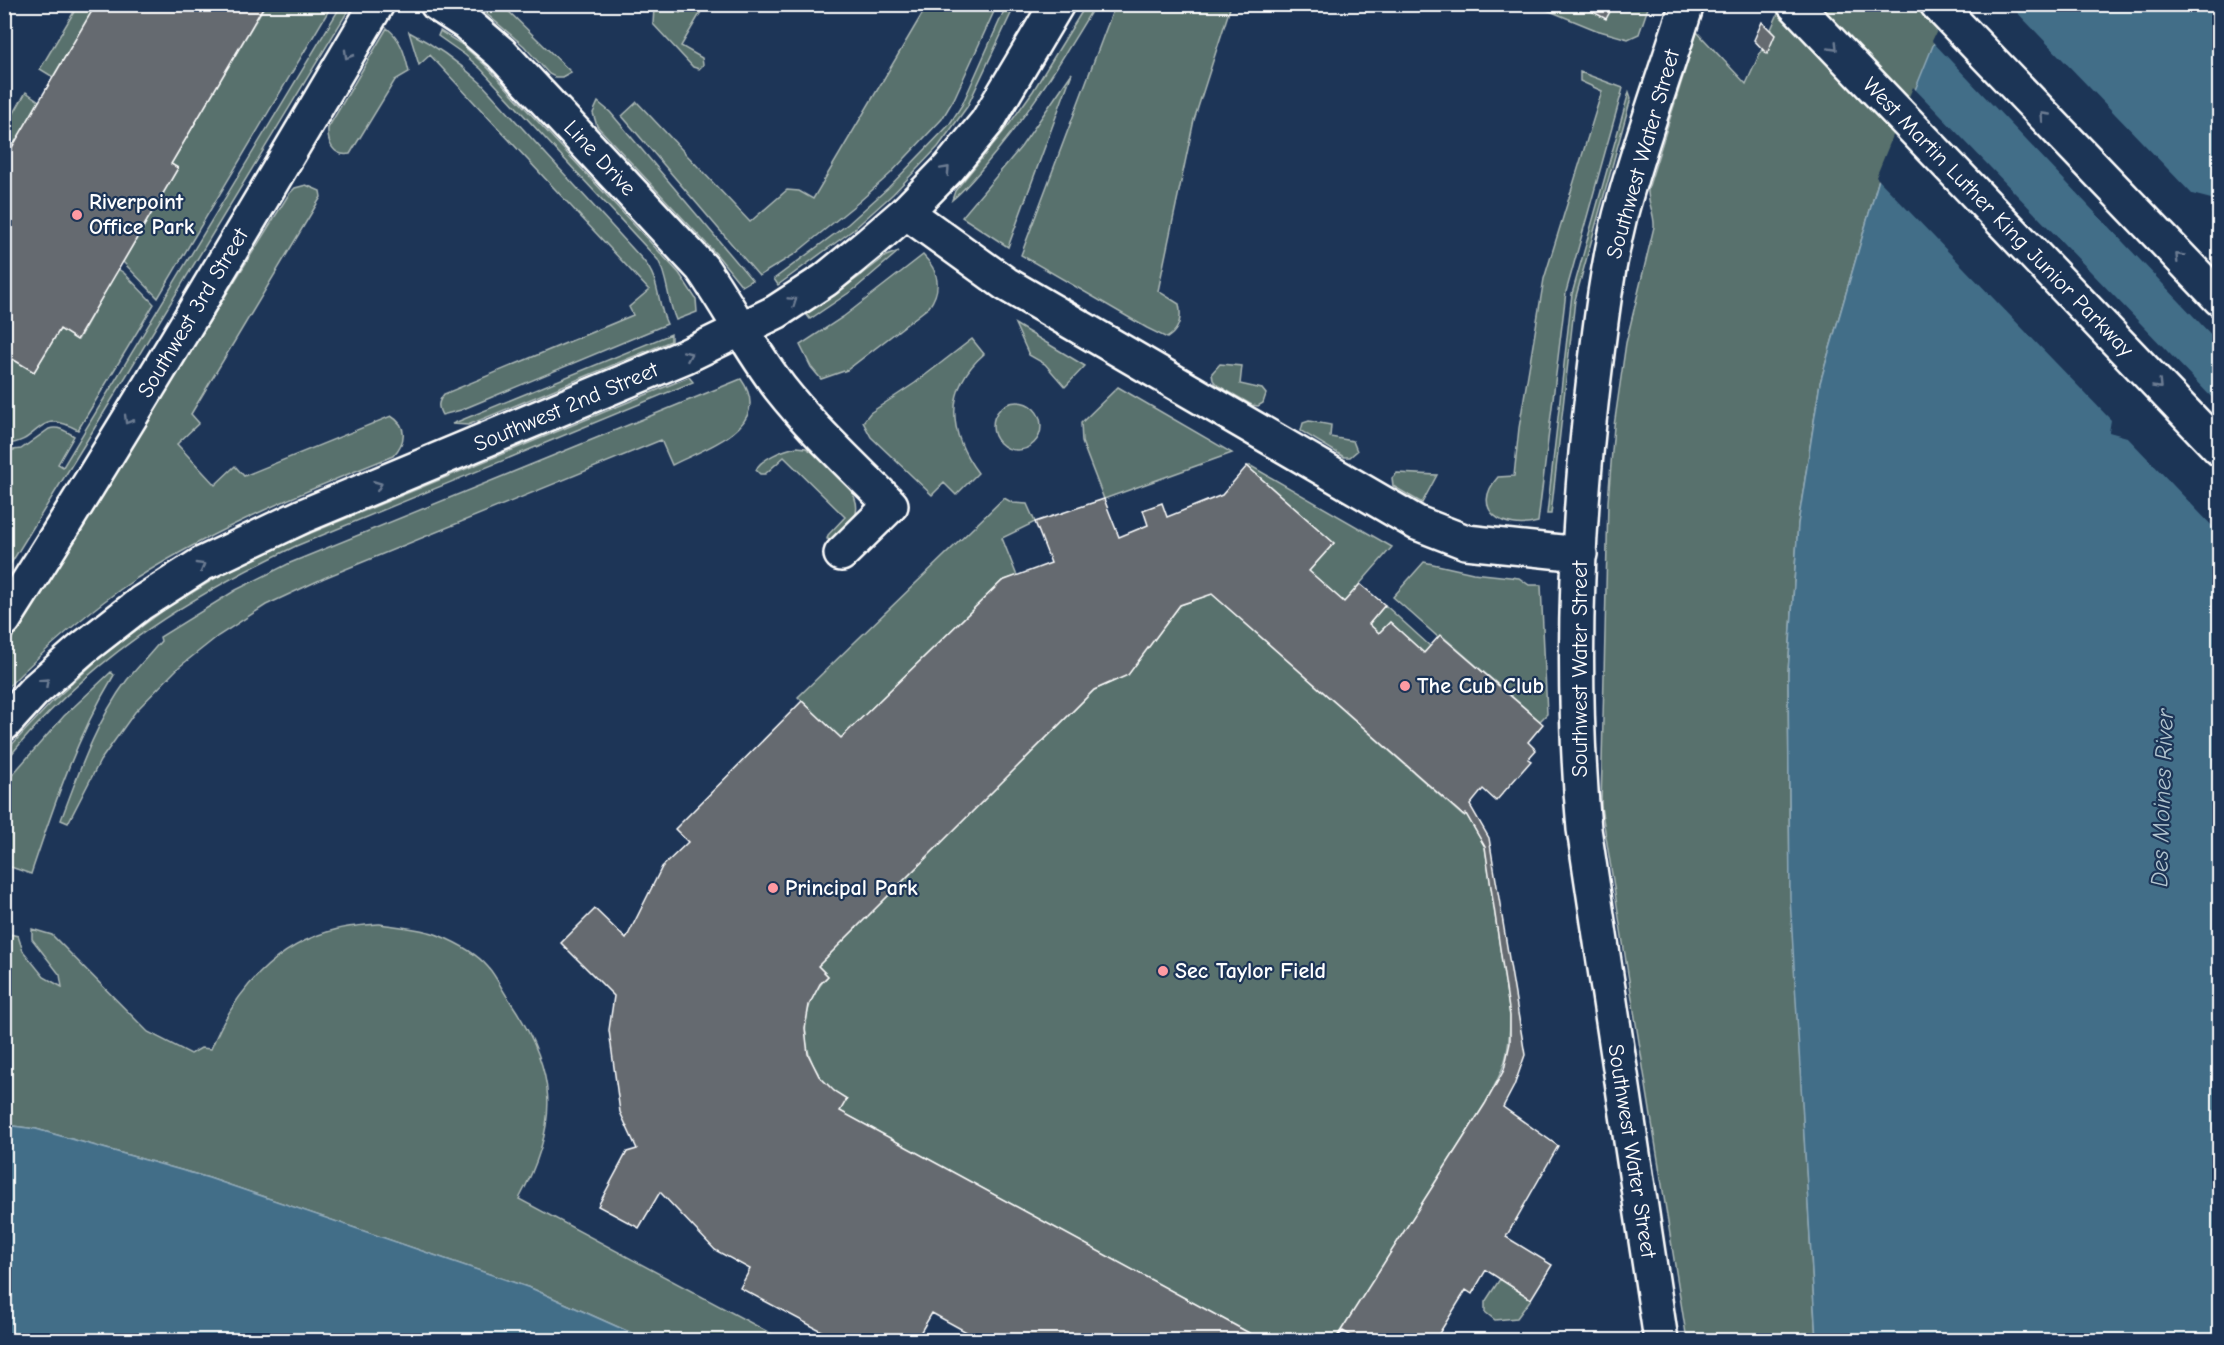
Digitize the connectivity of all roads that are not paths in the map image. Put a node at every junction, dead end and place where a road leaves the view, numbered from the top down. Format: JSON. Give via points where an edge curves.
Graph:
{"nodes":[{"id":1,"x":377,"y":4,"type":"edge"},
{"id":2,"x":437,"y":4,"type":"edge"},
{"id":3,"x":1056,"y":4,"type":"edge"},
{"id":4,"x":1687,"y":4,"type":"edge"},
{"id":5,"x":1794,"y":4,"type":"edge"},
{"id":6,"x":1937,"y":4,"type":"edge"},
{"id":7,"x":906,"y":212,"type":"junction"},
{"id":8,"x":2220,"y":299,"type":"edge"},
{"id":9,"x":742,"y":330,"type":"junction"},
{"id":10,"x":2211,"y":440,"type":"edge"},
{"id":11,"x":841,"y":554,"type":"dead end"},
{"id":12,"x":1580,"y":554,"type":"junction"},
{"id":13,"x":4,"y":620,"type":"edge"},
{"id":14,"x":4,"y":724,"type":"edge"},
{"id":15,"x":1661,"y":1341,"type":"edge"}],
"edges":[{"from":1,"to":13,"type":"main road","name":"Southwest 3rd Street","one_way":true,"via":[[261,202]]},
{"from":2,"to":9,"type":"main road","name":"Line Drive","via":[[489,42],[561,115],[702,268]]},
{"from":7,"to":3,"type":"main road","name":"Southwest 2nd Street","one_way":true,"via":[[987,122]]},
{"from":4,"to":12,"type":"main road","name":"Southwest Water Street","via":[[1620,217],[1600,323],[1587,437]]},
{"from":5,"to":10,"type":"main road","name":"West Martin Luther King Junior Parkway","one_way":true},
{"from":8,"to":6,"type":"main road","one_way":true},
{"from":9,"to":7,"type":"main road","name":"Southwest 2nd Street","one_way":true,"via":[[825,280]]},
{"from":7,"to":12,"type":"main road","via":[[1006,284],[1417,523],[1466,542]]},
{"from":9,"to":11,"type":"main road","name":"Line Drive","via":[[782,390],[891,506]]},
{"from":14,"to":9,"type":"main road","name":"Southwest 2nd Street","one_way":true,"via":[[82,649],[141,603],[202,564],[303,516]]},
{"from":12,"to":15,"type":"main road","name":"Southwest Water Street","via":[[1577,720],[1584,829]]}]}
